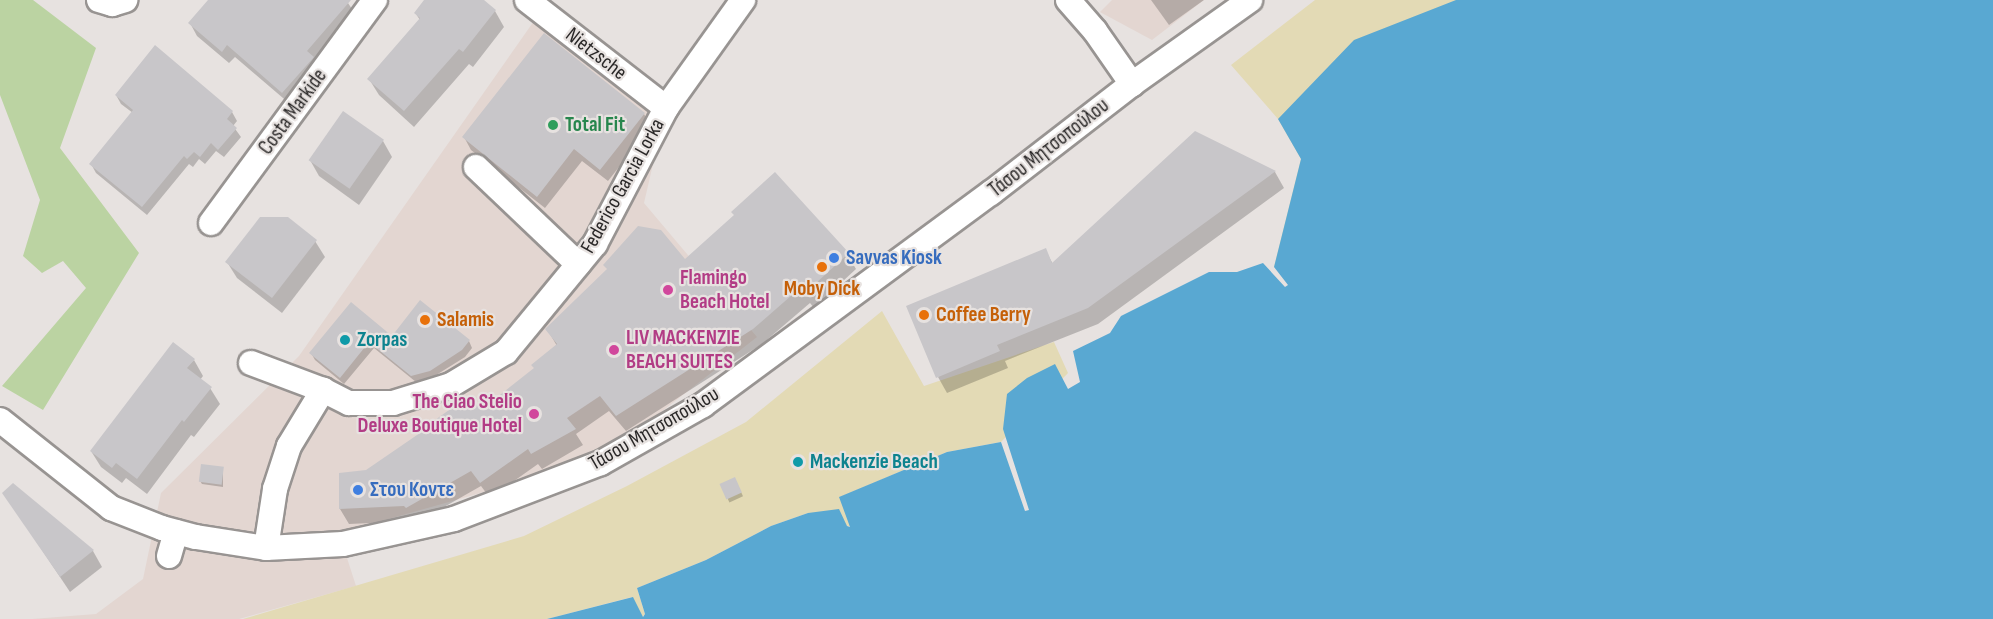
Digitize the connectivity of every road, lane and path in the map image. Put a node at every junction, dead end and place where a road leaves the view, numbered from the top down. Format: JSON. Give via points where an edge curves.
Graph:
{"nodes":[{"id":1,"x":99,"y":0,"type":"edge"},
{"id":2,"x":125,"y":0,"type":"edge"},
{"id":3,"x":375,"y":0,"type":"edge"},
{"id":4,"x":527,"y":0,"type":"edge"},
{"id":5,"x":1068,"y":0,"type":"edge"},
{"id":6,"x":1250,"y":0,"type":"edge"},
{"id":7,"x":731,"y":9,"type":"edge"},
{"id":8,"x":1132,"y":84,"type":"junction"},
{"id":9,"x":666,"y":108,"type":"junction"},
{"id":10,"x":476,"y":167,"type":"dead end"},
{"id":11,"x":211,"y":223,"type":"dead end"},
{"id":12,"x":578,"y":264,"type":"junction"},
{"id":13,"x":251,"y":363,"type":"dead end"},
{"id":14,"x":323,"y":390,"type":"junction"},
{"id":15,"x":3,"y":425,"type":"edge"},
{"id":16,"x":176,"y":532,"type":"junction"},
{"id":17,"x":266,"y":548,"type":"junction"},
{"id":18,"x":170,"y":556,"type":"dead end"}],
"edges":[{"from":1,"to":2,"type":"street"},
{"from":3,"to":11,"type":"street","name":"Costa Markide"},
{"from":4,"to":9,"type":"street","name":"Nietzsche"},
{"from":5,"to":8,"type":"street"},
{"from":6,"to":8,"type":"street","name":"Τάσου Μητσοπούλου"},
{"from":7,"to":9,"type":"street","name":"Federico Garcia Lorka","via":[[689,59]]},
{"from":8,"to":17,"type":"street","name":"Τάσου Μητσοπούλου","via":[[703,405],[601,463],[454,519],[342,544]]},
{"from":9,"to":12,"type":"street","name":"Federico Garcia Lorka","via":[[595,244]]},
{"from":10,"to":12,"type":"street"},
{"from":12,"to":14,"type":"street","name":"Federico Garcia Lorka","via":[[506,352],[451,385],[393,403],[349,403]]},
{"from":13,"to":14,"type":"street","name":"Federico Garcia Lorka"},
{"from":14,"to":17,"type":"street","via":[[289,446],[275,489]]},
{"from":15,"to":16,"type":"street","name":"Τάσου Μητσοπούλου","via":[[111,508]]},
{"from":16,"to":17,"type":"street","name":"Τάσου Μητσοπούλου"},
{"from":16,"to":18,"type":"street"}]}
